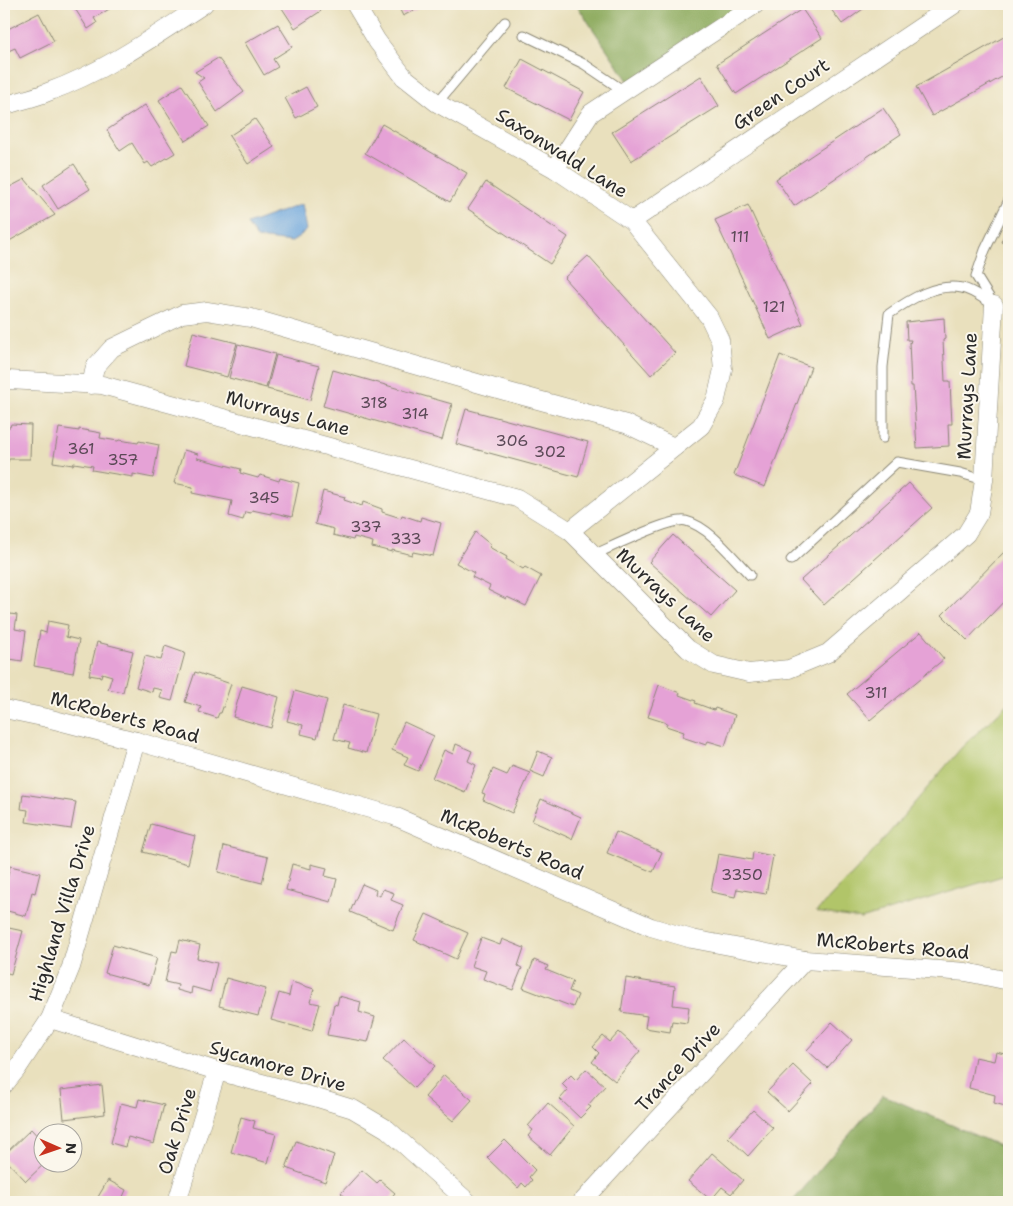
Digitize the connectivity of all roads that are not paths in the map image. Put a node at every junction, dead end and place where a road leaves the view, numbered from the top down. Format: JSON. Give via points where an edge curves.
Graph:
{"nodes":[{"id":1,"x":204,"y":4,"type":"edge"},
{"id":2,"x":355,"y":4,"type":"edge"},
{"id":3,"x":756,"y":4,"type":"edge"},
{"id":4,"x":955,"y":4,"type":"edge"},
{"id":5,"x":504,"y":22,"type":"dead end"},
{"id":6,"x":524,"y":35,"type":"dead end"},
{"id":7,"x":624,"y":91,"type":"junction"},
{"id":8,"x":437,"y":103,"type":"junction"},
{"id":9,"x":4,"y":106,"type":"edge"},
{"id":10,"x":555,"y":169,"type":"junction"},
{"id":11,"x":1009,"y":200,"type":"edge"},
{"id":12,"x":632,"y":220,"type":"junction"},
{"id":13,"x":994,"y":305,"type":"junction"},
{"id":14,"x":6,"y":381,"type":"edge"},
{"id":15,"x":91,"y":384,"type":"junction"},
{"id":16,"x":883,"y":438,"type":"dead end"},
{"id":17,"x":674,"y":447,"type":"junction"},
{"id":18,"x":984,"y":480,"type":"junction"},
{"id":19,"x":570,"y":531,"type":"junction"},
{"id":20,"x":593,"y":555,"type":"junction"},
{"id":21,"x":791,"y":560,"type":"dead end"},
{"id":22,"x":750,"y":575,"type":"dead end"},
{"id":23,"x":4,"y":709,"type":"edge"},
{"id":24,"x":136,"y":741,"type":"junction"},
{"id":25,"x":805,"y":960,"type":"junction"},
{"id":26,"x":1009,"y":981,"type":"edge"},
{"id":27,"x":50,"y":1019,"type":"junction"},
{"id":28,"x":217,"y":1071,"type":"junction"},
{"id":29,"x":4,"y":1085,"type":"edge"},
{"id":30,"x":178,"y":1202,"type":"edge"},
{"id":31,"x":468,"y":1202,"type":"edge"},
{"id":32,"x":582,"y":1202,"type":"edge"}],
"edges":[{"from":1,"to":9,"type":"street","via":[[104,66],[48,92]]},
{"from":2,"to":8,"type":"street","name":"Saxonwald Lane","via":[[404,77]]},
{"from":3,"to":7,"type":"street"},
{"from":4,"to":12,"type":"street","name":"Green Court"},
{"from":5,"to":8,"type":"lane"},
{"from":6,"to":7,"type":"lane","via":[[584,64]]},
{"from":7,"to":10,"type":"street","via":[[591,113]]},
{"from":8,"to":10,"type":"street","name":"Saxonwald Lane"},
{"from":10,"to":12,"type":"street","name":"Saxonwald Lane"},
{"from":11,"to":13,"type":"lane","via":[[976,276]]},
{"from":12,"to":17,"type":"street","name":"Saxonwald Lane","via":[[709,318],[720,340],[723,369],[716,400],[701,426]]},
{"from":13,"to":16,"type":"lane","via":[[963,288],[940,289],[910,299],[889,314],[883,367]]},
{"from":13,"to":18,"type":"street","name":"Murrays Lane"},
{"from":14,"to":15,"type":"street","name":"Murrays Lane"},
{"from":15,"to":17,"type":"street","via":[[95,367],[112,348],[182,314],[207,311],[251,318],[626,424]]},
{"from":15,"to":19,"type":"street","name":"Murrays Lane","via":[[517,498]]},
{"from":17,"to":19,"type":"street","name":"Saxonwald Lane"},
{"from":18,"to":20,"type":"street","name":"Murrays Lane","via":[[979,513],[966,534],[828,653],[790,669],[749,673],[714,665],[688,649]]},
{"from":18,"to":21,"type":"lane","via":[[960,472],[898,462]]},
{"from":19,"to":20,"type":"street","name":"Murrays Lane"},
{"from":20,"to":22,"type":"lane","via":[[658,526],[685,520],[705,530]]},
{"from":23,"to":24,"type":"street","name":"McRoberts Road"},
{"from":24,"to":25,"type":"street","name":"McRoberts Road","via":[[394,816],[651,927],[692,939]]},
{"from":24,"to":27,"type":"street","name":"Highland Villa Drive","via":[[71,967]]},
{"from":25,"to":26,"type":"street","name":"McRoberts Road","via":[[966,972]]},
{"from":25,"to":32,"type":"street","name":"Trance Drive"},
{"from":27,"to":28,"type":"street","name":"Sycamore Drive"},
{"from":27,"to":29,"type":"street","name":"Highland Villa Drive"},
{"from":28,"to":30,"type":"street","name":"Oak Drive"},
{"from":28,"to":31,"type":"street","name":"Sycamore Drive","via":[[353,1109],[387,1129]]}]}
